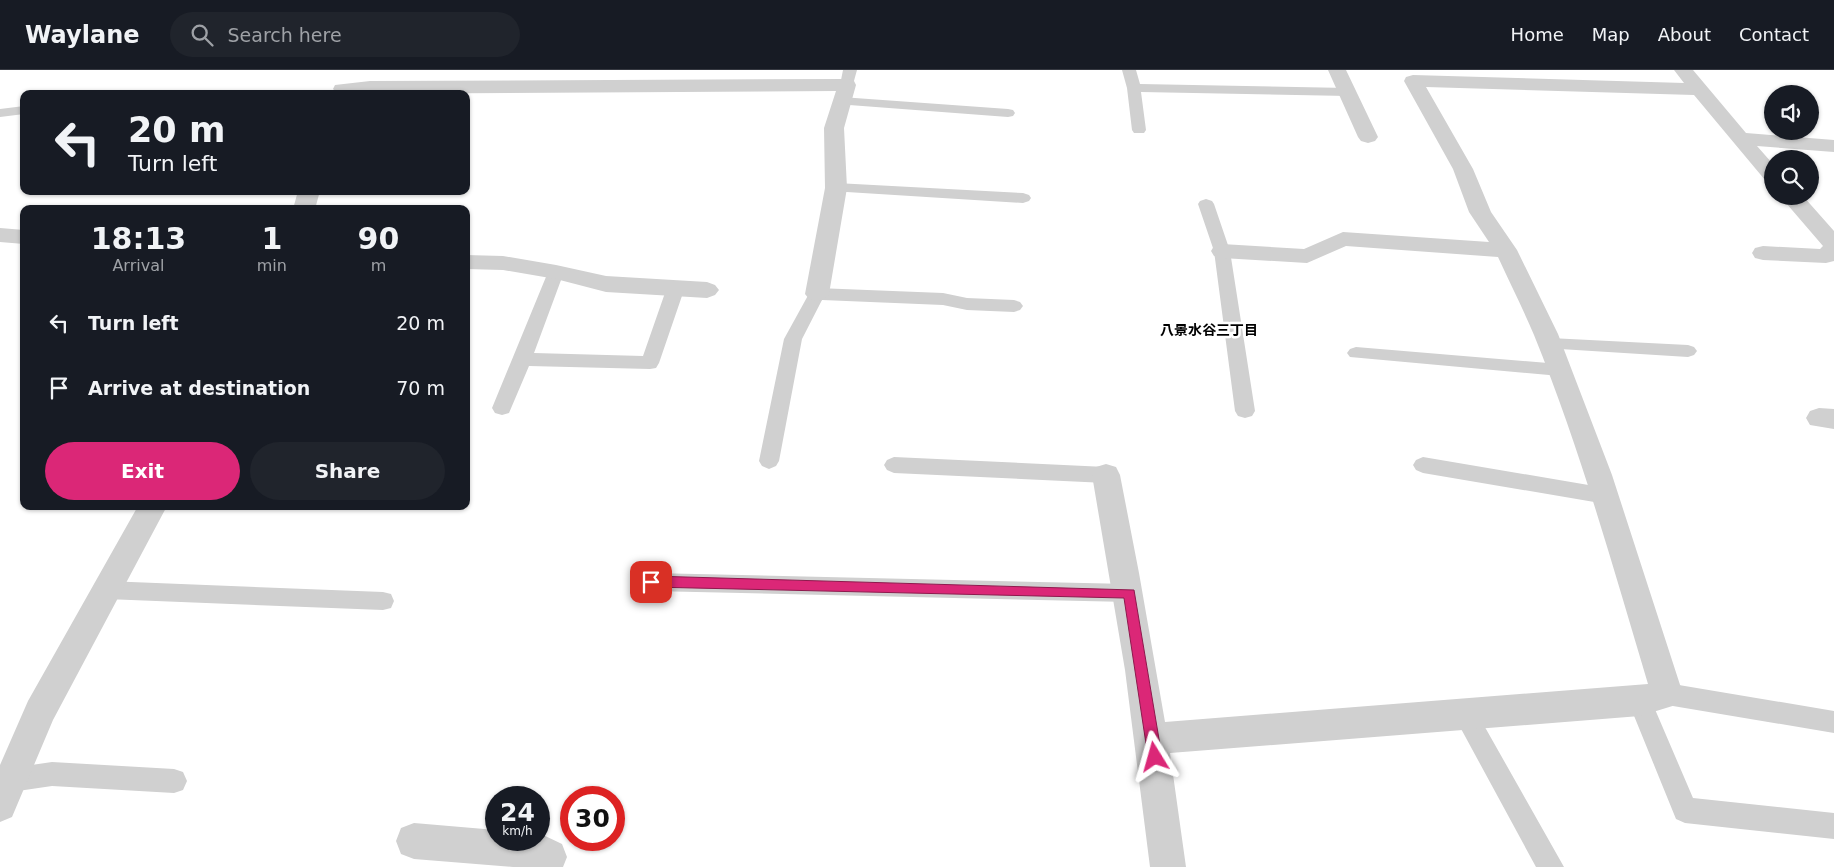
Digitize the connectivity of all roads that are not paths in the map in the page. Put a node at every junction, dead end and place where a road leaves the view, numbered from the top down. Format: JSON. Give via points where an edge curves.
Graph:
{"nodes":[{"id":1,"x":349,"y":70,"type":"edge"},
{"id":2,"x":1129,"y":70,"type":"edge"},
{"id":3,"x":1337,"y":70,"type":"edge"},
{"id":4,"x":1683,"y":70,"type":"edge"},
{"id":5,"x":682,"y":78,"type":"edge"},
{"id":6,"x":846,"y":85,"type":"edge"},
{"id":7,"x":1134,"y":88,"type":"junction"},
{"id":8,"x":1699,"y":89,"type":"junction"},
{"id":9,"x":341,"y":90,"type":"edge"},
{"id":10,"x":348,"y":90,"type":"edge"},
{"id":11,"x":1348,"y":92,"type":"junction"},
{"id":12,"x":20,"y":110,"type":"edge"},
{"id":13,"x":0,"y":112,"type":"edge"},
{"id":14,"x":1008,"y":113,"type":"dead end"},
{"id":15,"x":1139,"y":130,"type":"dead end"},
{"id":16,"x":1368,"y":137,"type":"dead end"},
{"id":17,"x":1738,"y":138,"type":"junction"},
{"id":18,"x":1834,"y":146,"type":"edge"},
{"id":19,"x":1764,"y":167,"type":"edge"},
{"id":20,"x":836,"y":188,"type":"junction"},
{"id":21,"x":1023,"y":198,"type":"dead end"},
{"id":22,"x":1206,"y":204,"type":"dead end"},
{"id":23,"x":1799,"y":205,"type":"edge"},
{"id":24,"x":0,"y":235,"type":"edge"},
{"id":25,"x":20,"y":237,"type":"edge"},
{"id":26,"x":1834,"y":246,"type":"edge"},
{"id":27,"x":1506,"y":250,"type":"junction"},
{"id":28,"x":1222,"y":251,"type":"junction"},
{"id":29,"x":1763,"y":253,"type":"dead end"},
{"id":30,"x":470,"y":262,"type":"edge"},
{"id":31,"x":556,"y":272,"type":"junction"},
{"id":32,"x":674,"y":290,"type":"junction"},
{"id":33,"x":707,"y":290,"type":"dead end"},
{"id":34,"x":816,"y":294,"type":"junction"},
{"id":35,"x":1014,"y":306,"type":"dead end"},
{"id":36,"x":1688,"y":351,"type":"dead end"},
{"id":37,"x":1356,"y":352,"type":"dead end"},
{"id":38,"x":1555,"y":357,"type":"junction"},
{"id":39,"x":523,"y":359,"type":"junction"},
{"id":40,"x":502,"y":408,"type":"dead end"},
{"id":41,"x":1245,"y":411,"type":"dead end"},
{"id":42,"x":769,"y":462,"type":"dead end"},
{"id":43,"x":894,"y":465,"type":"dead end"},
{"id":44,"x":1423,"y":465,"type":"dead end"},
{"id":45,"x":1106,"y":475,"type":"joint"},
{"id":46,"x":1606,"y":496,"type":"junction"},
{"id":47,"x":151,"y":510,"type":"edge"},
{"id":48,"x":651,"y":582,"type":"dead end"},
{"id":49,"x":106,"y":590,"type":"junction"},
{"id":50,"x":1129,"y":593,"type":"junction"},
{"id":51,"x":383,"y":601,"type":"dead end"},
{"id":52,"x":1654,"y":698,"type":"junction"},
{"id":53,"x":1465,"y":714,"type":"junction"},
{"id":54,"x":1834,"y":722,"type":"edge"},
{"id":55,"x":1153,"y":739,"type":"junction"},
{"id":56,"x":174,"y":782,"type":"dead end"},
{"id":57,"x":5,"y":793,"type":"edge"},
{"id":58,"x":1834,"y":826,"type":"edge"},
{"id":59,"x":414,"y":841,"type":"dead end"},
{"id":60,"x":546,"y":867,"type":"edge"},
{"id":61,"x":1168,"y":867,"type":"edge"},
{"id":62,"x":1551,"y":867,"type":"edge"}],
"edges":[{"from":1,"to":9,"type":"street"},
{"from":2,"to":7,"type":"lane"},
{"from":3,"to":11,"type":"street"},
{"from":4,"to":8,"type":"street"},
{"from":5,"to":6,"type":"street"},
{"from":5,"to":10,"type":"street"},
{"from":6,"to":14,"type":"lane"},
{"from":6,"to":20,"type":"street","via":[[834,128]]},
{"from":7,"to":11,"type":"lane"},
{"from":7,"to":15,"type":"lane"},
{"from":8,"to":17,"type":"street"},
{"from":8,"to":27,"type":"street","via":[[1413,81],[1463,170],[1480,212]]},
{"from":11,"to":16,"type":"street"},
{"from":12,"to":13,"type":"lane"},
{"from":17,"to":18,"type":"street"},
{"from":17,"to":19,"type":"street"},
{"from":20,"to":21,"type":"lane"},
{"from":20,"to":34,"type":"street"},
{"from":22,"to":28,"type":"lane"},
{"from":23,"to":26,"type":"street"},
{"from":24,"to":25,"type":"street"},
{"from":26,"to":29,"type":"street","via":[[1826,256]]},
{"from":27,"to":28,"type":"street","via":[[1343,240],[1307,256]]},
{"from":27,"to":38,"type":"street"},
{"from":28,"to":41,"type":"lane"},
{"from":30,"to":31,"type":"street","via":[[503,263]]},
{"from":31,"to":32,"type":"street","via":[[606,284]]},
{"from":31,"to":39,"type":"lane"},
{"from":32,"to":33,"type":"street"},
{"from":32,"to":39,"type":"lane","via":[[650,363]]},
{"from":34,"to":35,"type":"lane","via":[[942,299],[967,304]]},
{"from":34,"to":42,"type":"lane","via":[[793,339]]},
{"from":36,"to":38,"type":"lane"},
{"from":37,"to":38,"type":"lane"},
{"from":38,"to":46,"type":"street"},
{"from":39,"to":40,"type":"lane"},
{"from":43,"to":45,"type":"lane"},
{"from":44,"to":46,"type":"lane"},
{"from":45,"to":50,"type":"street"},
{"from":46,"to":52,"type":"street"},
{"from":47,"to":49,"type":"street"},
{"from":48,"to":50,"type":"lane"},
{"from":49,"to":51,"type":"lane"},
{"from":49,"to":57,"type":"street","via":[[40,712]]},
{"from":50,"to":55,"type":"street"},
{"from":52,"to":53,"type":"street"},
{"from":52,"to":54,"type":"lane"},
{"from":52,"to":58,"type":"lane","via":[[1685,810]]},
{"from":53,"to":55,"type":"street"},
{"from":53,"to":62,"type":"lane"},
{"from":55,"to":61,"type":"street"},
{"from":56,"to":57,"type":"lane","via":[[52,774]]},
{"from":59,"to":60,"type":"street","via":[[539,851],[549,857]]}]}
